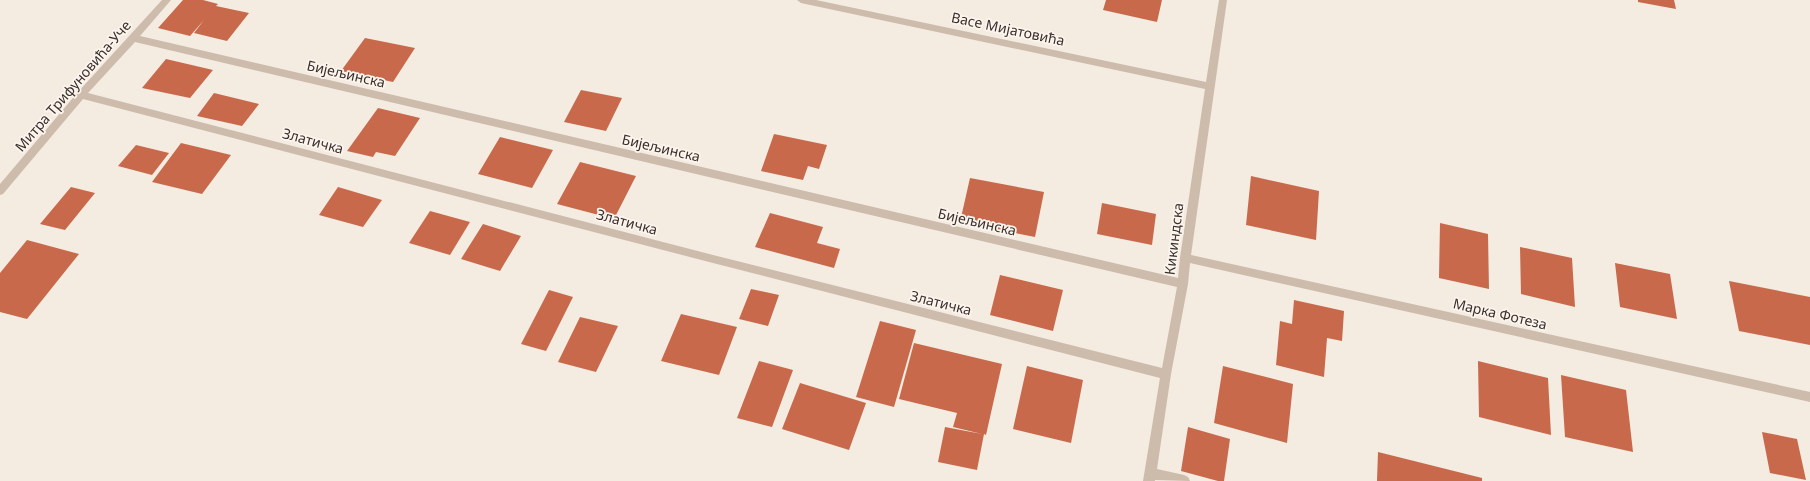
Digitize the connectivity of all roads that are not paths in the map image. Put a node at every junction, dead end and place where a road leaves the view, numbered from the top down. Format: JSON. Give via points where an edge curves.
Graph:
{"nodes":[{"id":1,"x":167,"y":0,"type":"edge"},
{"id":2,"x":801,"y":0,"type":"edge"},
{"id":3,"x":1223,"y":0,"type":"edge"},
{"id":4,"x":133,"y":38,"type":"junction"},
{"id":5,"x":1209,"y":86,"type":"junction"},
{"id":6,"x":81,"y":96,"type":"junction"},
{"id":7,"x":0,"y":191,"type":"edge"},
{"id":8,"x":1185,"y":258,"type":"junction"},
{"id":9,"x":1183,"y":284,"type":"junction"},
{"id":10,"x":1166,"y":374,"type":"junction"},
{"id":11,"x":1810,"y":397,"type":"edge"},
{"id":12,"x":1150,"y":477,"type":"edge"},
{"id":13,"x":1184,"y":481,"type":"edge"}],
"edges":[{"from":1,"to":4,"type":"street","name":"Митра Трифуновића-Уче"},
{"from":2,"to":5,"type":"street","name":"Васе Мијатовића"},
{"from":3,"to":5,"type":"street","name":"Кикиндска"},
{"from":4,"to":6,"type":"street","name":"Митра Трифуновића-Уче"},
{"from":4,"to":9,"type":"street","name":"Бијељинска"},
{"from":5,"to":8,"type":"street","name":"Кикиндска"},
{"from":6,"to":7,"type":"street","name":"Митра Трифуновића-Уче"},
{"from":6,"to":10,"type":"street","name":"Златичка"},
{"from":8,"to":9,"type":"street","name":"Кикиндска"},
{"from":8,"to":11,"type":"street","name":"Марка Фотеза"},
{"from":9,"to":10,"type":"street","name":"Кикиндска"},
{"from":10,"to":12,"type":"street","name":"Кикиндска"},
{"from":12,"to":13,"type":"street"}]}
